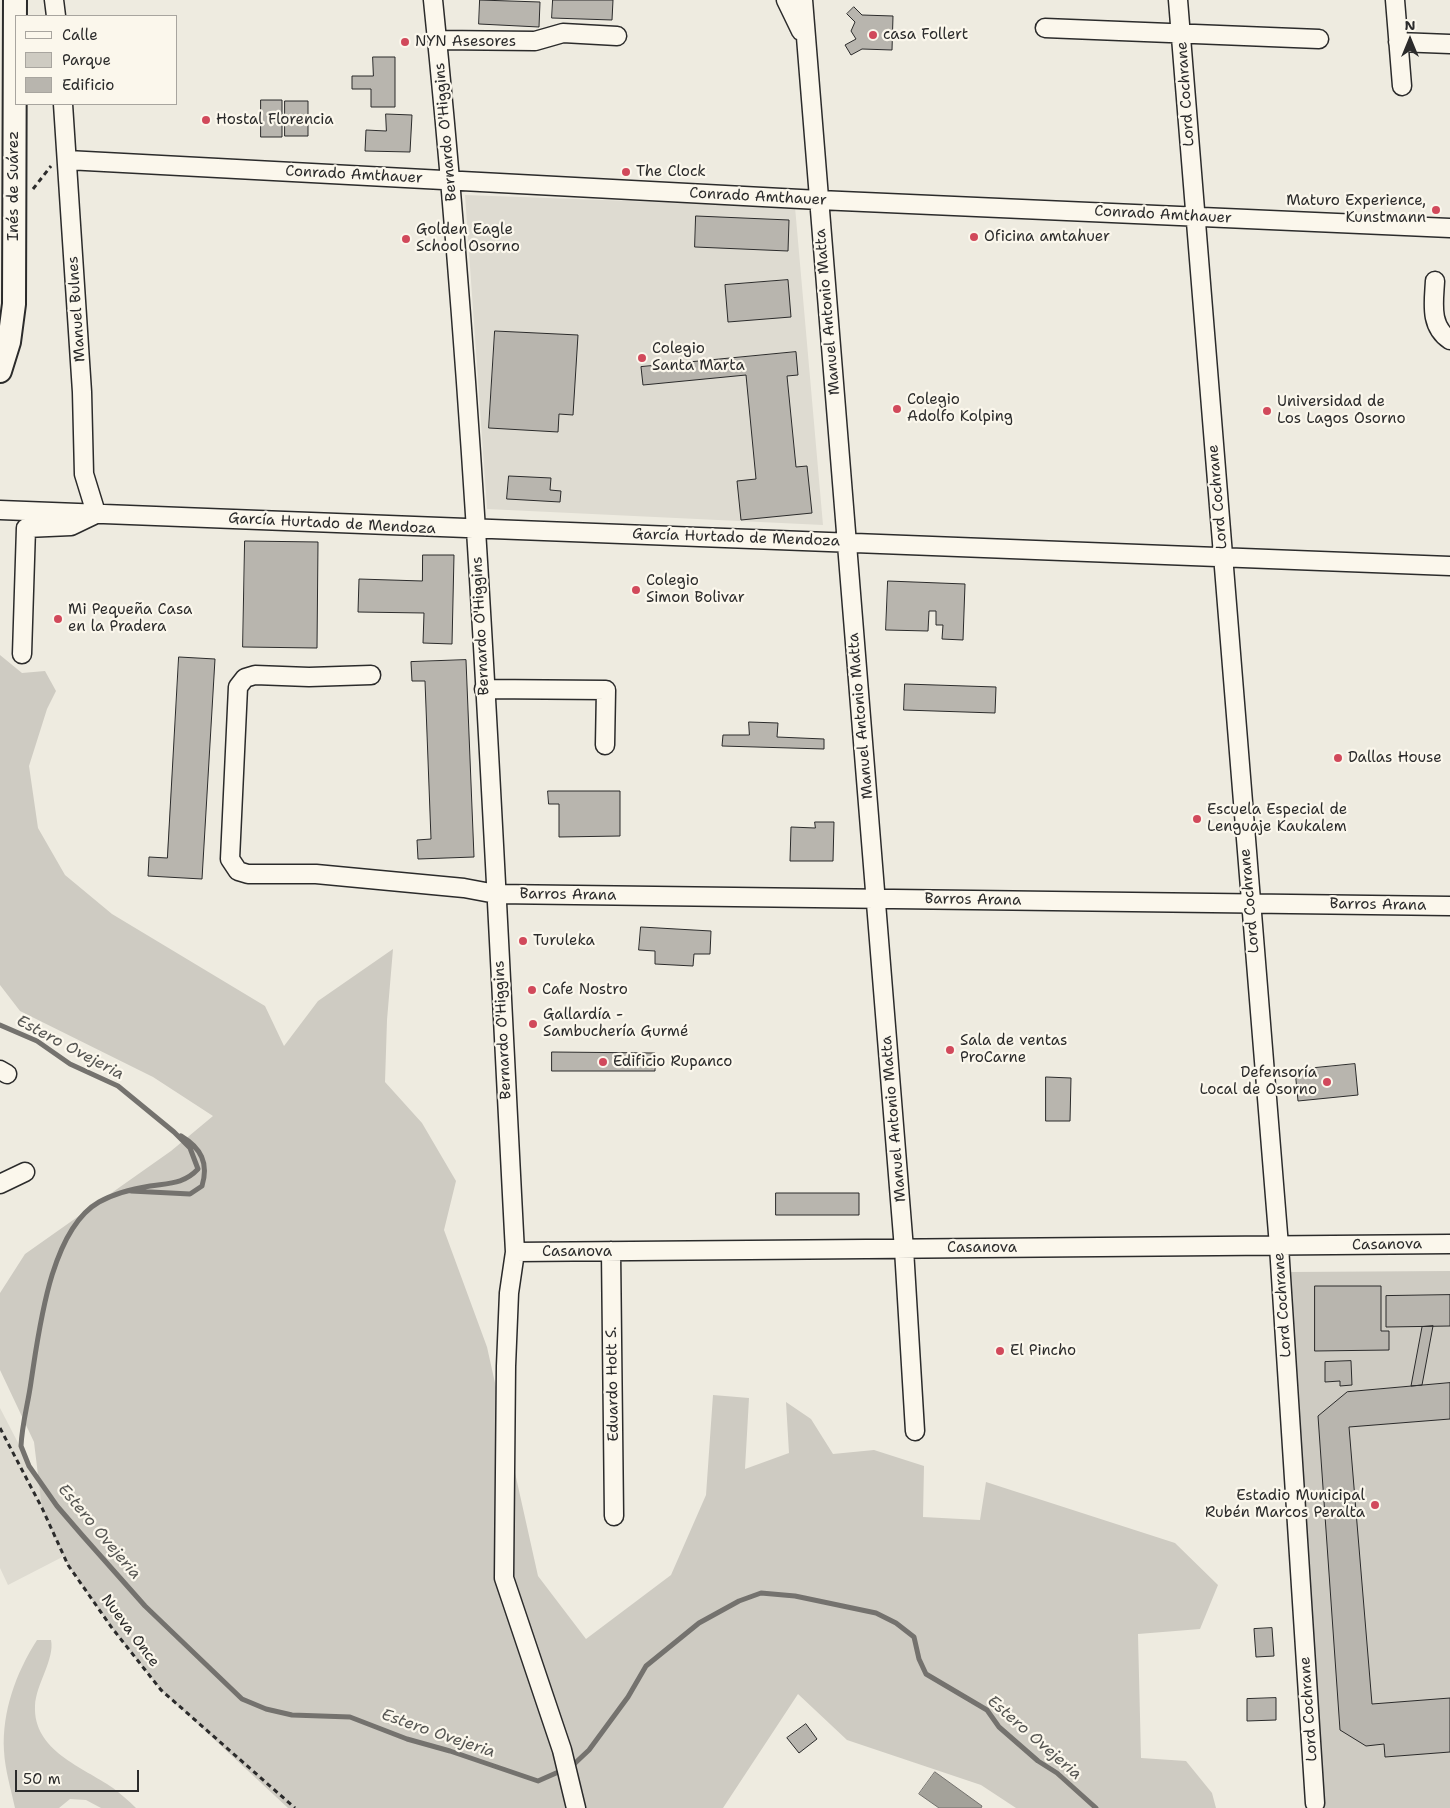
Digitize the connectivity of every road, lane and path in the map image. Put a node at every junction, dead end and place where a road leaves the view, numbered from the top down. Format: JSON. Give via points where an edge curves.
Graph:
{"nodes":[{"id":1,"x":15,"y":0,"type":"edge"},
{"id":2,"x":54,"y":0,"type":"edge"},
{"id":3,"x":434,"y":0,"type":"edge"},
{"id":4,"x":786,"y":0,"type":"edge"},
{"id":5,"x":803,"y":0,"type":"edge"},
{"id":6,"x":1178,"y":0,"type":"edge"},
{"id":7,"x":1395,"y":0,"type":"edge"},
{"id":8,"x":56,"y":15,"type":"edge"},
{"id":9,"x":1044,"y":28,"type":"dead end"},
{"id":10,"x":1182,"y":33,"type":"junction"},
{"id":11,"x":618,"y":36,"type":"dead end"},
{"id":12,"x":1319,"y":39,"type":"dead end"},
{"id":13,"x":438,"y":40,"type":"junction"},
{"id":14,"x":1398,"y":42,"type":"junction"},
{"id":15,"x":1450,"y":44,"type":"edge"},
{"id":16,"x":807,"y":50,"type":"junction"},
{"id":17,"x":1402,"y":86,"type":"dead end"},
{"id":18,"x":63,"y":105,"type":"edge"},
{"id":19,"x":67,"y":160,"type":"junction"},
{"id":20,"x":452,"y":180,"type":"junction"},
{"id":21,"x":819,"y":200,"type":"junction"},
{"id":22,"x":7,"y":211,"type":"edge"},
{"id":23,"x":1196,"y":217,"type":"junction"},
{"id":24,"x":1450,"y":228,"type":"edge"},
{"id":25,"x":1435,"y":281,"type":"dead end"},
{"id":26,"x":1450,"y":340,"type":"edge"},
{"id":27,"x":0,"y":371,"type":"edge"},
{"id":28,"x":0,"y":510,"type":"edge"},
{"id":29,"x":96,"y":513,"type":"junction"},
{"id":30,"x":476,"y":530,"type":"junction"},
{"id":31,"x":847,"y":541,"type":"junction"},
{"id":32,"x":1222,"y":559,"type":"junction"},
{"id":33,"x":1450,"y":566,"type":"edge"},
{"id":34,"x":22,"y":654,"type":"dead end"},
{"id":35,"x":371,"y":675,"type":"dead end"},
{"id":36,"x":484,"y":689,"type":"junction"},
{"id":37,"x":605,"y":745,"type":"dead end"},
{"id":38,"x":496,"y":894,"type":"junction"},
{"id":39,"x":875,"y":898,"type":"junction"},
{"id":40,"x":1250,"y":903,"type":"junction"},
{"id":41,"x":1450,"y":906,"type":"edge"},
{"id":42,"x":25,"y":1172,"type":"dead end"},
{"id":43,"x":0,"y":1184,"type":"edge"},
{"id":44,"x":1450,"y":1244,"type":"edge"},
{"id":45,"x":1279,"y":1246,"type":"junction"},
{"id":46,"x":904,"y":1249,"type":"junction"},
{"id":47,"x":515,"y":1252,"type":"junction"},
{"id":48,"x":611,"y":1252,"type":"junction"},
{"id":49,"x":0,"y":1428,"type":"edge"},
{"id":50,"x":915,"y":1432,"type":"dead end"},
{"id":51,"x":614,"y":1516,"type":"dead end"},
{"id":52,"x":1315,"y":1803,"type":"dead end"},
{"id":53,"x":295,"y":1808,"type":"edge"},
{"id":54,"x":576,"y":1808,"type":"edge"}],
"edges":[{"from":1,"to":22,"type":"main road","name":"Inés de Suárez"},
{"from":2,"to":8,"type":"street"},
{"from":3,"to":13,"type":"street","name":"Bernardo O'Higgins"},
{"from":4,"to":16,"type":"street"},
{"from":5,"to":16,"type":"street","name":"Manuel Antonio Matta"},
{"from":6,"to":10,"type":"street","name":"Lord Cochrane"},
{"from":7,"to":14,"type":"street"},
{"from":9,"to":10,"type":"street"},
{"from":10,"to":12,"type":"street"},
{"from":10,"to":23,"type":"street","name":"Lord Cochrane"},
{"from":11,"to":13,"type":"street","via":[[563,33],[540,41]]},
{"from":13,"to":20,"type":"street","name":"Bernardo O'Higgins"},
{"from":14,"to":15,"type":"street"},
{"from":14,"to":17,"type":"street"},
{"from":16,"to":21,"type":"street","name":"Manuel Antonio Matta"},
{"from":18,"to":19,"type":"street","name":"Manuel Bulnes"},
{"from":19,"to":20,"type":"street","name":"Conrado Amthauer"},
{"from":19,"to":22,"type":"path","via":[[54,163],[47,170],[23,207]]},
{"from":19,"to":29,"type":"street","name":"Manuel Bulnes","via":[[84,474]]},
{"from":20,"to":21,"type":"street","name":"Conrado Amthauer"},
{"from":20,"to":30,"type":"street","name":"Bernardo O'Higgins"},
{"from":21,"to":23,"type":"street","name":"Conrado Amthauer"},
{"from":21,"to":31,"type":"street","name":"Manuel Antonio Matta"},
{"from":22,"to":27,"type":"main road","name":"Inés de Suárez","via":[[13,322]]},
{"from":23,"to":24,"type":"street","name":"Conrado Amthauer"},
{"from":23,"to":32,"type":"street","name":"Lord Cochrane"},
{"from":25,"to":26,"type":"street","via":[[1434,317],[1438,328]]},
{"from":28,"to":29,"type":"street","name":"García Hurtado de Mendoza"},
{"from":29,"to":30,"type":"street","name":"García Hurtado de Mendoza"},
{"from":29,"to":34,"type":"street","via":[[71,526],[26,528]]},
{"from":30,"to":31,"type":"street","name":"García Hurtado de Mendoza"},
{"from":30,"to":36,"type":"street","name":"Bernardo O'Higgins"},
{"from":31,"to":32,"type":"street","name":"García Hurtado de Mendoza"},
{"from":31,"to":39,"type":"street","name":"Manuel Antonio Matta"},
{"from":32,"to":33,"type":"street","name":"García Hurtado de Mendoza"},
{"from":32,"to":40,"type":"street","name":"Lord Cochrane"},
{"from":35,"to":38,"type":"street","name":"Barros Arana","via":[[255,675],[241,683],[238,688],[232,864],[242,874],[316,874]]},
{"from":36,"to":37,"type":"street","via":[[606,690]]},
{"from":36,"to":38,"type":"street","name":"Bernardo O'Higgins"},
{"from":38,"to":39,"type":"street","name":"Barros Arana"},
{"from":38,"to":47,"type":"street","name":"Bernardo O'Higgins"},
{"from":39,"to":40,"type":"street","name":"Barros Arana"},
{"from":39,"to":46,"type":"street","name":"Manuel Antonio Matta"},
{"from":40,"to":41,"type":"street","name":"Barros Arana"},
{"from":40,"to":45,"type":"street","name":"Lord Cochrane"},
{"from":42,"to":43,"type":"street"},
{"from":44,"to":45,"type":"street","name":"Casanova"},
{"from":45,"to":46,"type":"street","name":"Casanova"},
{"from":45,"to":52,"type":"street","name":"Lord Cochrane"},
{"from":46,"to":48,"type":"street","name":"Casanova"},
{"from":46,"to":50,"type":"street","name":"Manuel Antonio Matta"},
{"from":47,"to":48,"type":"street","name":"Casanova"},
{"from":47,"to":54,"type":"street","name":"Bernardo O'Higgins","via":[[509,1293],[506,1366],[504,1578],[562,1750]]},
{"from":48,"to":51,"type":"street","name":"Eduardo Hott S."},
{"from":49,"to":53,"type":"path","name":"Nueva Once","via":[[68,1565],[112,1628],[161,1690]]}]}
